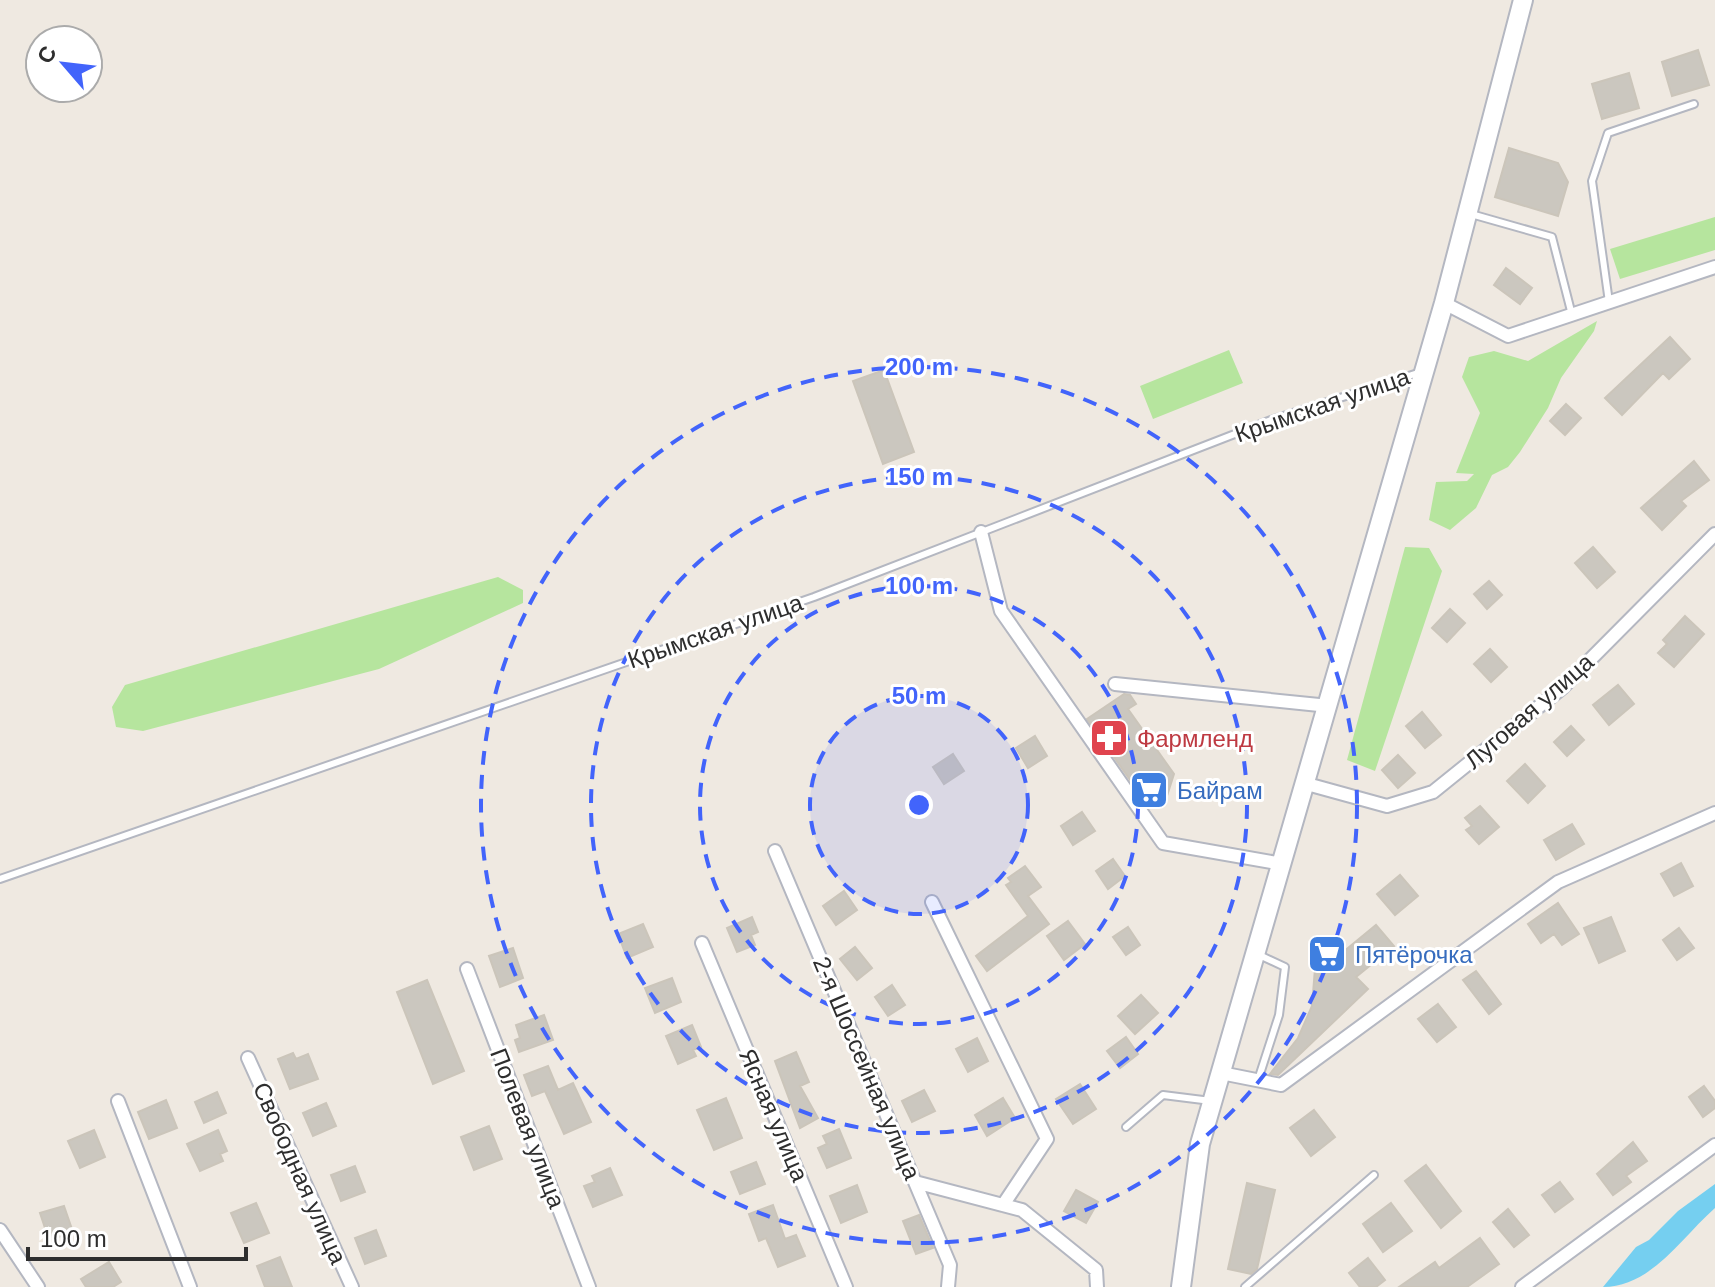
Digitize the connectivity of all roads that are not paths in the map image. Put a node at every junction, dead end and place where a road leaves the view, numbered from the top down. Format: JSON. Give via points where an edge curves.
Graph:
{"nodes":[{"id":1,"x":1523,"y":0,"type":"edge"},
{"id":2,"x":1694,"y":104,"type":"dead end"},
{"id":3,"x":1468,"y":213,"type":"junction"},
{"id":4,"x":1715,"y":267,"type":"edge"},
{"id":5,"x":1609,"y":302,"type":"junction"},
{"id":6,"x":1444,"y":303,"type":"junction"},
{"id":7,"x":1572,"y":315,"type":"junction"},
{"id":8,"x":1424,"y":371,"type":"junction"},
{"id":9,"x":981,"y":532,"type":"junction"},
{"id":10,"x":1715,"y":534,"type":"edge"},
{"id":11,"x":1115,"y":684,"type":"dead end"},
{"id":12,"x":1329,"y":706,"type":"junction"},
{"id":13,"x":1307,"y":784,"type":"junction"},
{"id":14,"x":1715,"y":813,"type":"edge"},
{"id":15,"x":775,"y":851,"type":"dead end"},
{"id":16,"x":1283,"y":864,"type":"junction"},
{"id":17,"x":0,"y":879,"type":"edge"},
{"id":18,"x":932,"y":902,"type":"dead end"},
{"id":19,"x":702,"y":943,"type":"dead end"},
{"id":20,"x":1256,"y":954,"type":"junction"},
{"id":21,"x":467,"y":969,"type":"dead end"},
{"id":22,"x":248,"y":1058,"type":"dead end"},
{"id":23,"x":1221,"y":1073,"type":"junction"},
{"id":24,"x":1258,"y":1080,"type":"junction"},
{"id":25,"x":118,"y":1101,"type":"dead end"},
{"id":26,"x":1213,"y":1101,"type":"junction"},
{"id":27,"x":1126,"y":1127,"type":"dead end"},
{"id":28,"x":1715,"y":1145,"type":"edge"},
{"id":29,"x":1374,"y":1175,"type":"dead end"},
{"id":30,"x":915,"y":1182,"type":"junction"},
{"id":31,"x":1003,"y":1205,"type":"junction"},
{"id":32,"x":0,"y":1230,"type":"edge"},
{"id":33,"x":38,"y":1287,"type":"edge"},
{"id":34,"x":190,"y":1287,"type":"edge"},
{"id":35,"x":352,"y":1287,"type":"edge"},
{"id":36,"x":589,"y":1287,"type":"edge"},
{"id":37,"x":846,"y":1287,"type":"edge"},
{"id":38,"x":948,"y":1287,"type":"edge"},
{"id":39,"x":1097,"y":1287,"type":"edge"},
{"id":40,"x":1181,"y":1287,"type":"edge"},
{"id":41,"x":1245,"y":1287,"type":"edge"},
{"id":42,"x":1522,"y":1287,"type":"edge"}],
"edges":[{"from":1,"to":3,"type":"main road"},
{"from":2,"to":5,"type":"lane","via":[[1608,133],[1592,181]]},
{"from":3,"to":6,"type":"main road"},
{"from":3,"to":7,"type":"lane","via":[[1552,237]]},
{"from":4,"to":5,"type":"street"},
{"from":5,"to":7,"type":"street"},
{"from":6,"to":7,"type":"street","via":[[1508,336]]},
{"from":6,"to":8,"type":"main road"},
{"from":8,"to":9,"type":"lane","name":"Крымская улица","via":[[1271,420]]},
{"from":8,"to":12,"type":"main road"},
{"from":9,"to":16,"type":"street","via":[[1001,611],[1163,843]]},
{"from":9,"to":17,"type":"lane","name":"Крымская улица","via":[[814,597]]},
{"from":10,"to":13,"type":"street","name":"Луговая улица","via":[[1562,688],[1433,792],[1387,806]]},
{"from":11,"to":12,"type":"street"},
{"from":12,"to":13,"type":"main road"},
{"from":13,"to":16,"type":"main road"},
{"from":14,"to":24,"type":"street","via":[[1558,882],[1281,1085]]},
{"from":15,"to":30,"type":"street","name":"2-я Шоссейная улица"},
{"from":16,"to":20,"type":"main road"},
{"from":18,"to":31,"type":"street","via":[[1047,1139]]},
{"from":19,"to":37,"type":"street","name":"Ясная улица"},
{"from":20,"to":23,"type":"main road"},
{"from":20,"to":24,"type":"lane","via":[[1285,967],[1279,1015]]},
{"from":21,"to":36,"type":"street","name":"Полевая улица"},
{"from":22,"to":35,"type":"street","name":"Свободная улица"},
{"from":23,"to":24,"type":"street"},
{"from":23,"to":26,"type":"main road"},
{"from":25,"to":34,"type":"street"},
{"from":26,"to":27,"type":"lane","via":[[1163,1095]]},
{"from":26,"to":40,"type":"main road","via":[[1200,1144]]},
{"from":28,"to":42,"type":"street"},
{"from":29,"to":41,"type":"lane"},
{"from":30,"to":31,"type":"street"},
{"from":30,"to":38,"type":"street","name":"2-я Шоссейная улица","via":[[950,1265]]},
{"from":31,"to":39,"type":"street","via":[[1022,1210],[1096,1270]]},
{"from":32,"to":33,"type":"street"}]}
